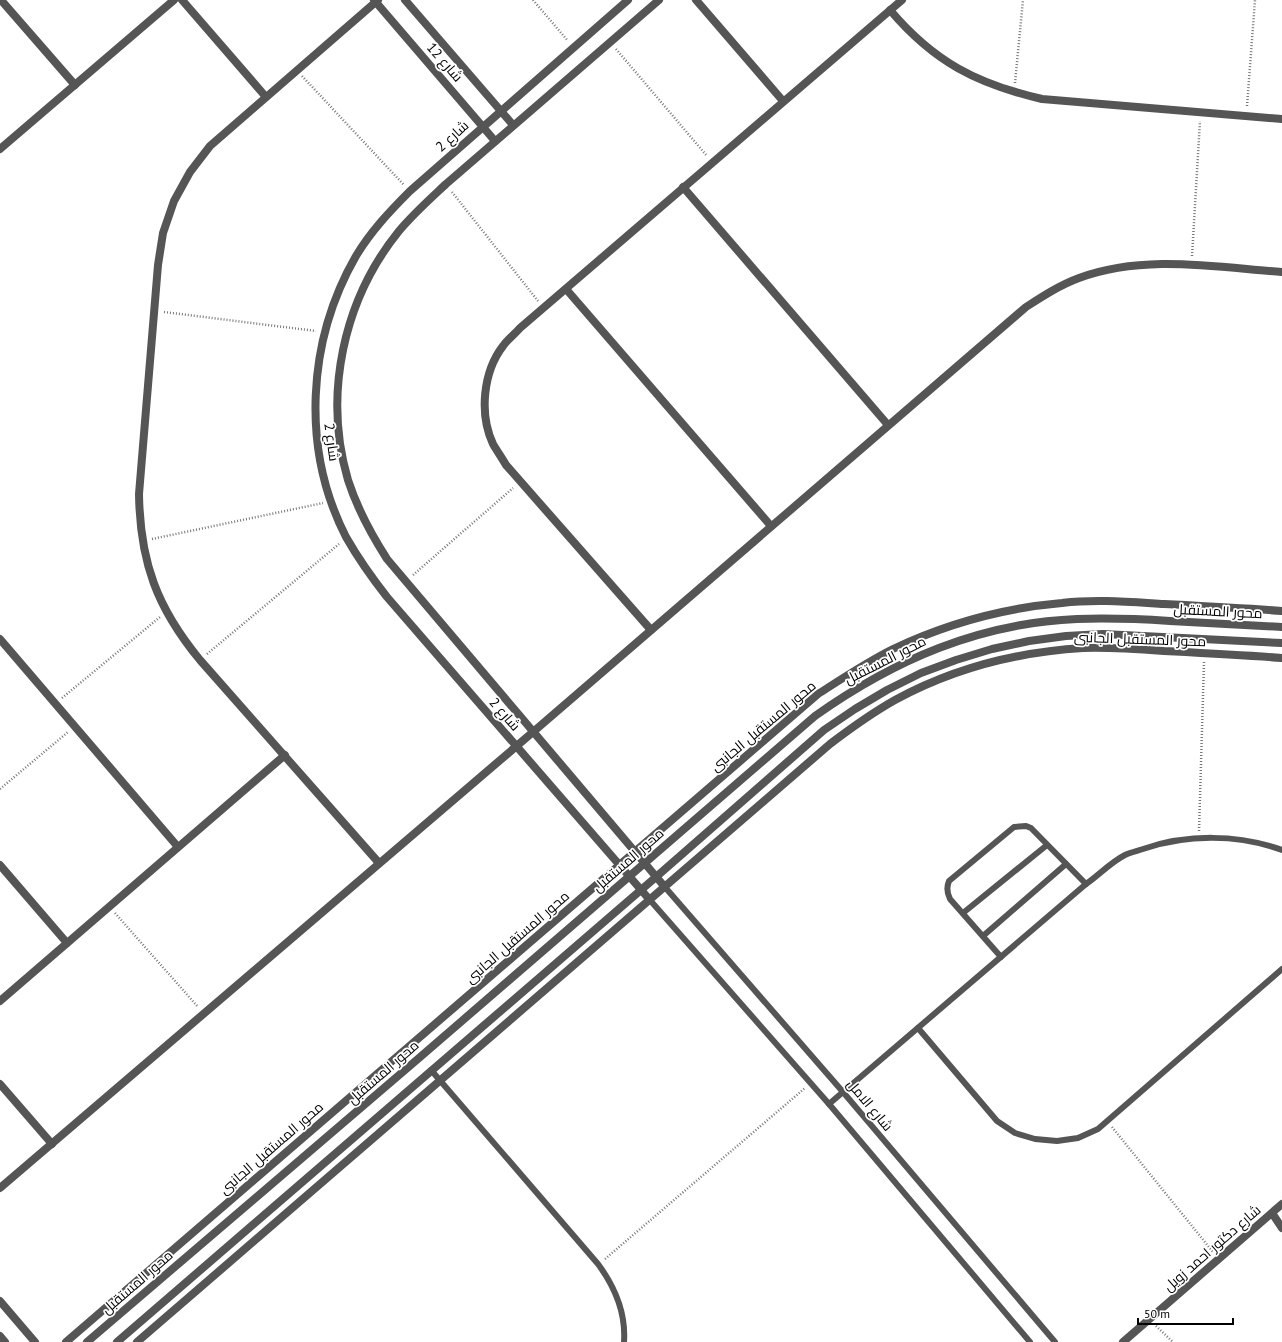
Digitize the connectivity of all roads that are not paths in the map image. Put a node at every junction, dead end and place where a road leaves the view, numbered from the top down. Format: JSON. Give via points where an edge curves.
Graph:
{"nodes":[{"id":1,"x":174,"y":0,"type":"edge"},
{"id":2,"x":182,"y":0,"type":"edge"},
{"id":3,"x":405,"y":0,"type":"edge"},
{"id":4,"x":628,"y":0,"type":"edge"},
{"id":5,"x":659,"y":0,"type":"edge"},
{"id":6,"x":696,"y":0,"type":"edge"},
{"id":7,"x":902,"y":0,"type":"edge"},
{"id":8,"x":376,"y":1,"type":"edge"},
{"id":9,"x":2,"y":4,"type":"edge"},
{"id":10,"x":890,"y":10,"type":"junction"},
{"id":11,"x":75,"y":85,"type":"junction"},
{"id":12,"x":266,"y":97,"type":"junction"},
{"id":13,"x":783,"y":101,"type":"junction"},
{"id":14,"x":500,"y":110,"type":"junction"},
{"id":15,"x":1282,"y":119,"type":"edge"},
{"id":16,"x":513,"y":125,"type":"junction"},
{"id":17,"x":482,"y":126,"type":"junction"},
{"id":18,"x":496,"y":141,"type":"junction"},
{"id":19,"x":0,"y":149,"type":"edge"},
{"id":20,"x":683,"y":187,"type":"junction"},
{"id":21,"x":1282,"y":272,"type":"edge"},
{"id":22,"x":566,"y":289,"type":"junction"},
{"id":23,"x":888,"y":424,"type":"junction"},
{"id":24,"x":771,"y":526,"type":"junction"},
{"id":25,"x":1282,"y":611,"type":"edge"},
{"id":26,"x":1282,"y":627,"type":"edge"},
{"id":27,"x":650,"y":630,"type":"junction"},
{"id":28,"x":0,"y":640,"type":"edge"},
{"id":29,"x":1282,"y":643,"type":"edge"},
{"id":30,"x":1282,"y":658,"type":"edge"},
{"id":31,"x":533,"y":732,"type":"junction"},
{"id":32,"x":516,"y":746,"type":"junction"},
{"id":33,"x":285,"y":755,"type":"junction"},
{"id":34,"x":1047,"y":845,"type":"junction"},
{"id":35,"x":178,"y":847,"type":"junction"},
{"id":36,"x":1282,"y":850,"type":"edge"},
{"id":37,"x":635,"y":852,"type":"junction"},
{"id":38,"x":379,"y":863,"type":"junction"},
{"id":39,"x":644,"y":863,"type":"junction"},
{"id":40,"x":1066,"y":864,"type":"junction"},
{"id":41,"x":0,"y":865,"type":"edge"},
{"id":42,"x":620,"y":865,"type":"junction"},
{"id":43,"x":629,"y":876,"type":"junction"},
{"id":44,"x":656,"y":877,"type":"junction"},
{"id":45,"x":1086,"y":884,"type":"junction"},
{"id":46,"x":664,"y":886,"type":"junction"},
{"id":47,"x":641,"y":890,"type":"junction"},
{"id":48,"x":649,"y":899,"type":"junction"},
{"id":49,"x":963,"y":913,"type":"junction"},
{"id":50,"x":983,"y":936,"type":"junction"},
{"id":51,"x":67,"y":943,"type":"junction"},
{"id":52,"x":1001,"y":957,"type":"junction"},
{"id":53,"x":1282,"y":969,"type":"edge"},
{"id":54,"x":0,"y":1001,"type":"edge"},
{"id":55,"x":918,"y":1028,"type":"junction"},
{"id":56,"x":431,"y":1070,"type":"junction"},
{"id":57,"x":440,"y":1080,"type":"junction"},
{"id":58,"x":0,"y":1084,"type":"edge"},
{"id":59,"x":843,"y":1092,"type":"junction"},
{"id":60,"x":829,"y":1104,"type":"junction"},
{"id":61,"x":52,"y":1144,"type":"junction"},
{"id":62,"x":0,"y":1188,"type":"edge"},
{"id":63,"x":1282,"y":1204,"type":"edge"},
{"id":64,"x":1272,"y":1213,"type":"junction"},
{"id":65,"x":1282,"y":1228,"type":"edge"},
{"id":66,"x":0,"y":1301,"type":"edge"},
{"id":67,"x":0,"y":1336,"type":"edge"},
{"id":68,"x":5,"y":1342,"type":"edge"},
{"id":69,"x":35,"y":1342,"type":"edge"},
{"id":70,"x":66,"y":1342,"type":"edge"},
{"id":71,"x":87,"y":1342,"type":"edge"},
{"id":72,"x":117,"y":1342,"type":"edge"},
{"id":73,"x":137,"y":1342,"type":"edge"},
{"id":74,"x":624,"y":1342,"type":"edge"},
{"id":75,"x":1030,"y":1342,"type":"edge"},
{"id":76,"x":1055,"y":1342,"type":"edge"},
{"id":77,"x":1123,"y":1342,"type":"edge"}],
"edges":[{"from":1,"to":11,"type":"street"},
{"from":2,"to":12,"type":"street"},
{"from":3,"to":14,"type":"street","name":"شارع 12"},
{"from":4,"to":14,"type":"street","name":"شارع 2"},
{"from":5,"to":16,"type":"street","name":"شارع 2"},
{"from":6,"to":13,"type":"street"},
{"from":7,"to":10,"type":"street"},
{"from":8,"to":12,"type":"street"},
{"from":8,"to":17,"type":"street","name":"شارع 12"},
{"from":9,"to":11,"type":"street"},
{"from":10,"to":13,"type":"street"},
{"from":10,"to":15,"type":"street","via":[[913,35],[939,56],[967,74],[1014,92],[1042,99]]},
{"from":11,"to":19,"type":"street"},
{"from":12,"to":33,"type":"street","via":[[210,146],[190,172],[174,201],[163,233],[158,265],[139,494],[142,541],[152,577],[167,612],[200,660]]},
{"from":13,"to":20,"type":"street"},
{"from":14,"to":16,"type":"street","name":"شارع 12"},
{"from":14,"to":17,"type":"street","name":"شارع 2"},
{"from":16,"to":18,"type":"street","name":"شارع 2"},
{"from":17,"to":18,"type":"street","name":"شارع 12"},
{"from":17,"to":32,"type":"street","name":"شارع 2","via":[[390,210],[357,255],[343,280],[324,332],[319,360],[315,417],[323,474],[331,501],[347,537],[365,568]]},
{"from":18,"to":31,"type":"street","name":"شارع 2","via":[[419,209],[381,254],[355,307],[346,335],[337,393],[338,422],[348,480],[371,534],[405,582]]},
{"from":20,"to":22,"type":"street"},
{"from":20,"to":23,"type":"street"},
{"from":21,"to":23,"type":"street","via":[[1170,263],[1138,264],[1108,269],[1079,278],[1051,290],[1026,307]]},
{"from":22,"to":24,"type":"street"},
{"from":22,"to":27,"type":"street","via":[[503,346],[491,369],[485,394],[486,419],[493,443],[506,465]]},
{"from":23,"to":24,"type":"street"},
{"from":24,"to":27,"type":"street"},
{"from":25,"to":37,"type":"street","name":"محور المستقبل الجانبى","via":[[1106,601],[1062,602],[1018,608],[934,632],[887,652],[818,694]]},
{"from":26,"to":39,"type":"street","name":"محور المستقبل","via":[[1111,618],[1075,619],[1005,628],[938,648],[874,677],[815,716]]},
{"from":27,"to":31,"type":"street"},
{"from":28,"to":35,"type":"street"},
{"from":29,"to":44,"type":"street","name":"محور المستقبل","via":[[1103,634],[1066,636],[992,649],[921,673],[887,690],[824,730]]},
{"from":30,"to":46,"type":"street","name":"محور المستقبل الجانبى","via":[[1084,648],[1006,659],[968,669],[931,683],[888,704],[861,721],[830,744]]},
{"from":31,"to":32,"type":"street"},
{"from":31,"to":37,"type":"street","name":"شارع 2"},
{"from":32,"to":38,"type":"street"},
{"from":32,"to":42,"type":"street","name":"شارع 2"},
{"from":33,"to":35,"type":"street"},
{"from":33,"to":38,"type":"street"},
{"from":34,"to":40,"type":"lane"},
{"from":34,"to":49,"type":"lane"},
{"from":34,"to":49,"type":"lane","via":[[1031,828],[1014,827],[949,881],[947,894]]},
{"from":35,"to":51,"type":"street"},
{"from":36,"to":45,"type":"lane","via":[[1242,840],[1183,839],[1126,854]]},
{"from":37,"to":39,"type":"street","name":"شارع 2"},
{"from":37,"to":42,"type":"street","name":"محور المستقبل الجانبى"},
{"from":38,"to":61,"type":"street"},
{"from":39,"to":43,"type":"street","name":"محور المستقبل"},
{"from":39,"to":44,"type":"street","name":"شارع 2"},
{"from":40,"to":45,"type":"lane"},
{"from":40,"to":50,"type":"lane"},
{"from":41,"to":51,"type":"street"},
{"from":42,"to":43,"type":"street","name":"شارع 2"},
{"from":42,"to":70,"type":"street","name":"محور المستقبل الجانبى"},
{"from":43,"to":47,"type":"street","name":"شارع 2"},
{"from":43,"to":71,"type":"street","name":"محور المستقبل"},
{"from":44,"to":46,"type":"street","name":"شارع 2"},
{"from":44,"to":47,"type":"street","name":"محور المستقبل"},
{"from":45,"to":52,"type":"lane"},
{"from":46,"to":48,"type":"street","name":"محور المستقبل الجانبى"},
{"from":46,"to":59,"type":"lane","name":"شارع الامل"},
{"from":47,"to":48,"type":"street","name":"شارع 2"},
{"from":47,"to":56,"type":"street","name":"محور المستقبل"},
{"from":48,"to":57,"type":"street","name":"محور المستقبل الجانبى"},
{"from":48,"to":60,"type":"lane"},
{"from":49,"to":50,"type":"lane"},
{"from":50,"to":52,"type":"lane"},
{"from":51,"to":54,"type":"street"},
{"from":52,"to":55,"type":"lane"},
{"from":53,"to":55,"type":"lane","via":[[1108,1121],[1098,1129],[1078,1138],[1057,1141],[1035,1139],[1015,1133],[997,1121]]},
{"from":55,"to":59,"type":"lane"},
{"from":56,"to":57,"type":"lane"},
{"from":56,"to":72,"type":"street","name":"محور المستقبل"},
{"from":57,"to":73,"type":"street","name":"محور المستقبل الجانبى"},
{"from":57,"to":74,"type":"lane","via":[[610,1281],[623,1319]]},
{"from":58,"to":61,"type":"street"},
{"from":59,"to":60,"type":"lane"},
{"from":59,"to":76,"type":"lane","name":"شارع الامل"},
{"from":60,"to":75,"type":"lane"},
{"from":61,"to":62,"type":"street"},
{"from":63,"to":64,"type":"street","name":"شارع دكتور احمد زويل"},
{"from":64,"to":65,"type":"street"},
{"from":64,"to":77,"type":"street","name":"شارع دكتور احمد زويل"},
{"from":66,"to":69,"type":"street"},
{"from":67,"to":68,"type":"street"}]}
